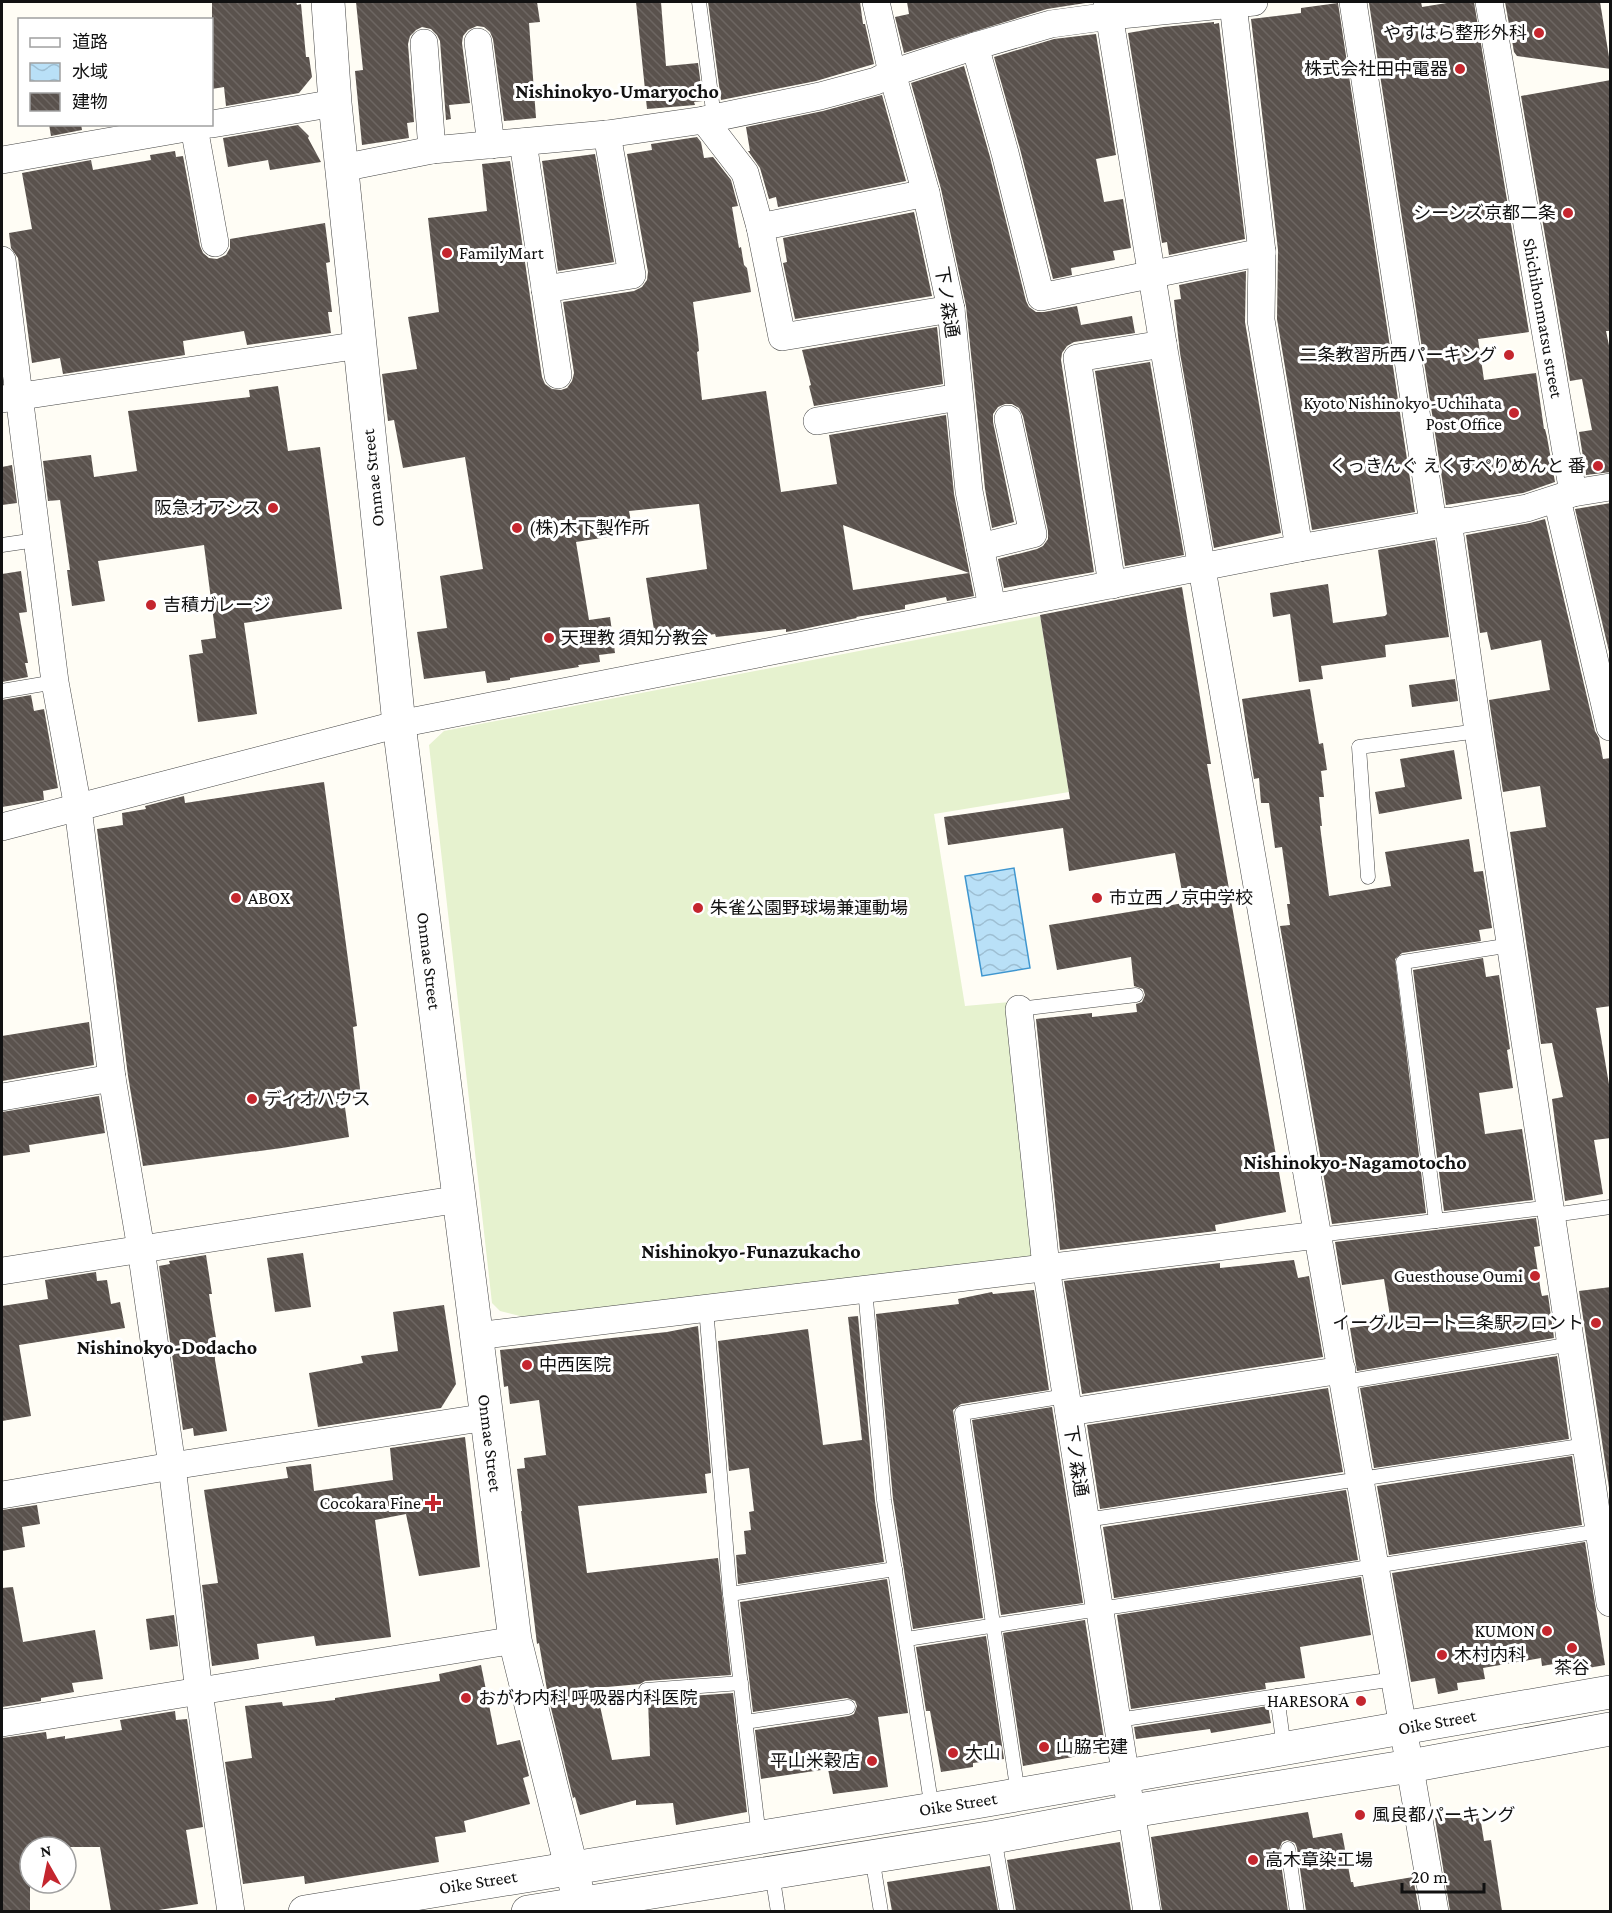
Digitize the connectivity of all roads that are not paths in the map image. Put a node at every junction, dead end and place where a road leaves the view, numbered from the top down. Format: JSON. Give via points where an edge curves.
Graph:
{"nodes":[{"id":1,"x":328,"y":2,"type":"edge"},
{"id":2,"x":699,"y":2,"type":"edge"},
{"id":3,"x":876,"y":2,"type":"edge"},
{"id":4,"x":1353,"y":2,"type":"edge"},
{"id":5,"x":1489,"y":2,"type":"edge"},
{"id":6,"x":1243,"y":3,"type":"edge"},
{"id":7,"x":1108,"y":9,"type":"edge"},
{"id":8,"x":478,"y":42,"type":"dead end"},
{"id":9,"x":424,"y":43,"type":"dead end"},
{"id":10,"x":975,"y":46,"type":"junction"},
{"id":11,"x":892,"y":73,"type":"junction"},
{"id":12,"x":335,"y":103,"type":"junction"},
{"id":13,"x":709,"y":119,"type":"junction"},
{"id":14,"x":213,"y":124,"type":"edge"},
{"id":15,"x":199,"y":126,"type":"edge"},
{"id":16,"x":205,"y":126,"type":"edge"},
{"id":17,"x":608,"y":135,"type":"junction"},
{"id":18,"x":523,"y":142,"type":"junction"},
{"id":19,"x":491,"y":145,"type":"junction"},
{"id":20,"x":432,"y":150,"type":"junction"},
{"id":21,"x":2,"y":160,"type":"edge"},
{"id":22,"x":342,"y":168,"type":"junction"},
{"id":23,"x":926,"y":192,"type":"junction"},
{"id":24,"x":760,"y":227,"type":"junction"},
{"id":25,"x":216,"y":243,"type":"dead end"},
{"id":26,"x":1262,"y":252,"type":"junction"},
{"id":27,"x":1153,"y":275,"type":"junction"},
{"id":28,"x":3,"y":278,"type":"edge"},
{"id":29,"x":545,"y":289,"type":"junction"},
{"id":30,"x":951,"y":309,"type":"junction"},
{"id":31,"x":1163,"y":344,"type":"junction"},
{"id":32,"x":360,"y":345,"type":"junction"},
{"id":33,"x":558,"y":375,"type":"dead end"},
{"id":34,"x":959,"y":397,"type":"junction"},
{"id":35,"x":10,"y":398,"type":"edge"},
{"id":36,"x":1008,"y":419,"type":"dead end"},
{"id":37,"x":817,"y":421,"type":"dead end"},
{"id":38,"x":1611,"y":487,"type":"edge"},
{"id":39,"x":1565,"y":496,"type":"junction"},
{"id":40,"x":1440,"y":522,"type":"junction"},
{"id":41,"x":36,"y":540,"type":"junction"},
{"id":42,"x":2,"y":545,"type":"edge"},
{"id":43,"x":980,"y":547,"type":"junction"},
{"id":44,"x":1299,"y":548,"type":"junction"},
{"id":45,"x":1203,"y":567,"type":"junction"},
{"id":46,"x":1112,"y":585,"type":"junction"},
{"id":47,"x":992,"y":607,"type":"junction"},
{"id":48,"x":54,"y":682,"type":"junction"},
{"id":49,"x":2,"y":691,"type":"edge"},
{"id":50,"x":399,"y":724,"type":"junction"},
{"id":51,"x":1611,"y":727,"type":"edge"},
{"id":52,"x":1478,"y":731,"type":"junction"},
{"id":53,"x":78,"y":808,"type":"junction"},
{"id":54,"x":2,"y":827,"type":"edge"},
{"id":55,"x":1368,"y":877,"type":"dead end"},
{"id":56,"x":1511,"y":945,"type":"junction"},
{"id":57,"x":1136,"y":995,"type":"dead end"},
{"id":58,"x":1019,"y":1009,"type":"joint"},
{"id":59,"x":112,"y":1078,"type":"junction"},
{"id":60,"x":2,"y":1097,"type":"edge"},
{"id":61,"x":460,"y":1199,"type":"junction"},
{"id":62,"x":1611,"y":1207,"type":"edge"},
{"id":63,"x":1552,"y":1211,"type":"junction"},
{"id":64,"x":1436,"y":1221,"type":"junction"},
{"id":65,"x":1318,"y":1235,"type":"junction"},
{"id":66,"x":141,"y":1249,"type":"junction"},
{"id":67,"x":1046,"y":1268,"type":"junction"},
{"id":68,"x":2,"y":1271,"type":"edge"},
{"id":69,"x":865,"y":1289,"type":"junction"},
{"id":70,"x":706,"y":1308,"type":"junction"},
{"id":71,"x":476,"y":1335,"type":"junction"},
{"id":72,"x":1572,"y":1344,"type":"junction"},
{"id":73,"x":1343,"y":1376,"type":"junction"},
{"id":74,"x":1067,"y":1404,"type":"junction"},
{"id":75,"x":487,"y":1417,"type":"junction"},
{"id":76,"x":1587,"y":1445,"type":"junction"},
{"id":77,"x":172,"y":1466,"type":"junction"},
{"id":78,"x":1360,"y":1478,"type":"junction"},
{"id":79,"x":2,"y":1495,"type":"edge"},
{"id":80,"x":1086,"y":1520,"type":"junction"},
{"id":81,"x":1600,"y":1531,"type":"junction"},
{"id":82,"x":1376,"y":1565,"type":"junction"},
{"id":83,"x":895,"y":1569,"type":"junction"},
{"id":84,"x":730,"y":1594,"type":"junction"},
{"id":85,"x":1611,"y":1603,"type":"edge"},
{"id":86,"x":1100,"y":1610,"type":"junction"},
{"id":87,"x":994,"y":1626,"type":"junction"},
{"id":88,"x":907,"y":1639,"type":"junction"},
{"id":89,"x":515,"y":1640,"type":"junction"},
{"id":90,"x":1395,"y":1679,"type":"junction"},
{"id":91,"x":741,"y":1683,"type":"junction"},
{"id":92,"x":646,"y":1689,"type":"dead end"},
{"id":93,"x":199,"y":1692,"type":"junction"},
{"id":94,"x":1611,"y":1692,"type":"edge"},
{"id":95,"x":1276,"y":1696,"type":"junction"},
{"id":96,"x":848,"y":1707,"type":"dead end"},
{"id":97,"x":1118,"y":1720,"type":"junction"},
{"id":98,"x":745,"y":1722,"type":"junction"},
{"id":99,"x":2,"y":1723,"type":"edge"},
{"id":100,"x":1404,"y":1727,"type":"junction"},
{"id":101,"x":1611,"y":1729,"type":"edge"},
{"id":102,"x":1284,"y":1748,"type":"junction"},
{"id":103,"x":1410,"y":1766,"type":"junction"},
{"id":104,"x":1126,"y":1776,"type":"junction"},
{"id":105,"x":1018,"y":1794,"type":"junction"},
{"id":106,"x":932,"y":1809,"type":"junction"},
{"id":107,"x":1132,"y":1811,"type":"junction"},
{"id":108,"x":759,"y":1837,"type":"junction"},
{"id":109,"x":994,"y":1837,"type":"junction"},
{"id":110,"x":1288,"y":1849,"type":"dead end"},
{"id":111,"x":872,"y":1857,"type":"junction"},
{"id":112,"x":572,"y":1867,"type":"junction"},
{"id":113,"x":772,"y":1873,"type":"junction"},
{"id":114,"x":581,"y":1907,"type":"edge"},
{"id":115,"x":231,"y":1911,"type":"edge"},
{"id":116,"x":305,"y":1911,"type":"edge"},
{"id":117,"x":528,"y":1911,"type":"edge"},
{"id":118,"x":778,"y":1911,"type":"edge"},
{"id":119,"x":881,"y":1911,"type":"edge"},
{"id":120,"x":1007,"y":1911,"type":"edge"},
{"id":121,"x":1147,"y":1911,"type":"edge"},
{"id":122,"x":1297,"y":1911,"type":"edge"},
{"id":123,"x":1436,"y":1911,"type":"edge"}],
"edges":[{"from":1,"to":12,"type":"street","name":"Onmae Street"},
{"from":2,"to":13,"type":"lane"},
{"from":3,"to":11,"type":"street","name":"下ノ森通"},
{"from":4,"to":40,"type":"street"},
{"from":5,"to":39,"type":"street","name":"Shichihonmatsu street"},
{"from":6,"to":7,"type":"street"},
{"from":6,"to":26,"type":"street"},
{"from":7,"to":10,"type":"street"},
{"from":7,"to":27,"type":"street"},
{"from":8,"to":19,"type":"street"},
{"from":9,"to":20,"type":"street"},
{"from":10,"to":11,"type":"street"},
{"from":10,"to":27,"type":"street","via":[[1041,297]]},
{"from":11,"to":13,"type":"street","via":[[820,96]]},
{"from":11,"to":23,"type":"street","name":"下ノ森通"},
{"from":12,"to":14,"type":"street"},
{"from":12,"to":22,"type":"street","name":"Onmae Street"},
{"from":13,"to":17,"type":"street"},
{"from":13,"to":24,"type":"street","via":[[745,173]]},
{"from":15,"to":21,"type":"street"},
{"from":16,"to":25,"type":"street"},
{"from":17,"to":18,"type":"street"},
{"from":17,"to":29,"type":"street","via":[[632,275]]},
{"from":18,"to":19,"type":"street"},
{"from":18,"to":29,"type":"street"},
{"from":19,"to":20,"type":"street"},
{"from":20,"to":22,"type":"street"},
{"from":22,"to":32,"type":"street","name":"Onmae Street"},
{"from":23,"to":24,"type":"street"},
{"from":23,"to":30,"type":"street","name":"下ノ森通"},
{"from":24,"to":30,"type":"street","via":[[782,337]]},
{"from":26,"to":27,"type":"street"},
{"from":26,"to":44,"type":"street","via":[[1261,320]]},
{"from":27,"to":31,"type":"street"},
{"from":28,"to":35,"type":"street"},
{"from":29,"to":33,"type":"street"},
{"from":30,"to":34,"type":"street","name":"下ノ森通"},
{"from":31,"to":45,"type":"street"},
{"from":31,"to":46,"type":"street","via":[[1077,358]]},
{"from":32,"to":35,"type":"street"},
{"from":32,"to":50,"type":"street","name":"Onmae Street"},
{"from":34,"to":37,"type":"street"},
{"from":34,"to":43,"type":"street","name":"下ノ森通","via":[[969,491]]},
{"from":35,"to":41,"type":"street"},
{"from":36,"to":43,"type":"street","via":[[1033,534]]},
{"from":38,"to":39,"type":"street"},
{"from":39,"to":40,"type":"street","via":[[1527,508]]},
{"from":39,"to":51,"type":"street","name":"Shichihonmatsu street"},
{"from":40,"to":44,"type":"street"},
{"from":40,"to":52,"type":"street"},
{"from":41,"to":42,"type":"lane"},
{"from":41,"to":48,"type":"street"},
{"from":43,"to":47,"type":"street","name":"下ノ森通"},
{"from":44,"to":45,"type":"street"},
{"from":45,"to":46,"type":"street"},
{"from":45,"to":65,"type":"street"},
{"from":46,"to":47,"type":"street"},
{"from":47,"to":50,"type":"street"},
{"from":48,"to":49,"type":"lane"},
{"from":48,"to":53,"type":"street"},
{"from":50,"to":53,"type":"street"},
{"from":50,"to":61,"type":"street","name":"Onmae Street"},
{"from":52,"to":55,"type":"lane","via":[[1359,747]]},
{"from":52,"to":56,"type":"street"},
{"from":53,"to":54,"type":"street"},
{"from":53,"to":59,"type":"street"},
{"from":56,"to":63,"type":"street"},
{"from":56,"to":64,"type":"lane","via":[[1402,962]]},
{"from":57,"to":58,"type":"lane"},
{"from":58,"to":67,"type":"street","name":"下ノ森通"},
{"from":59,"to":60,"type":"street"},
{"from":59,"to":66,"type":"street"},
{"from":61,"to":66,"type":"street"},
{"from":61,"to":71,"type":"street","name":"Onmae Street"},
{"from":62,"to":63,"type":"lane"},
{"from":63,"to":64,"type":"lane"},
{"from":63,"to":72,"type":"street"},
{"from":64,"to":65,"type":"lane"},
{"from":65,"to":67,"type":"street"},
{"from":65,"to":73,"type":"street"},
{"from":66,"to":68,"type":"street"},
{"from":66,"to":77,"type":"street"},
{"from":67,"to":69,"type":"street"},
{"from":67,"to":74,"type":"street","name":"下ノ森通"},
{"from":69,"to":70,"type":"street"},
{"from":69,"to":83,"type":"lane","via":[[884,1500]]},
{"from":70,"to":71,"type":"street"},
{"from":70,"to":84,"type":"lane"},
{"from":71,"to":75,"type":"street","name":"Onmae Street"},
{"from":72,"to":73,"type":"lane"},
{"from":72,"to":76,"type":"street"},
{"from":73,"to":74,"type":"street"},
{"from":73,"to":78,"type":"street"},
{"from":74,"to":80,"type":"street","name":"下ノ森通"},
{"from":74,"to":87,"type":"lane","via":[[962,1413]]},
{"from":75,"to":77,"type":"street"},
{"from":75,"to":89,"type":"street","name":"Onmae Street"},
{"from":76,"to":78,"type":"lane"},
{"from":76,"to":81,"type":"street"},
{"from":77,"to":79,"type":"street"},
{"from":77,"to":93,"type":"street"},
{"from":78,"to":80,"type":"lane"},
{"from":78,"to":82,"type":"street"},
{"from":80,"to":86,"type":"street","name":"下ノ森通"},
{"from":81,"to":82,"type":"lane"},
{"from":81,"to":85,"type":"street"},
{"from":82,"to":86,"type":"lane"},
{"from":82,"to":90,"type":"street"},
{"from":83,"to":84,"type":"lane"},
{"from":83,"to":88,"type":"lane"},
{"from":84,"to":91,"type":"lane"},
{"from":86,"to":87,"type":"lane"},
{"from":86,"to":97,"type":"street","name":"下ノ森通"},
{"from":87,"to":88,"type":"lane"},
{"from":87,"to":105,"type":"lane"},
{"from":88,"to":106,"type":"lane"},
{"from":89,"to":93,"type":"street"},
{"from":89,"to":112,"type":"street","name":"Onmae Street"},
{"from":90,"to":95,"type":"lane"},
{"from":90,"to":100,"type":"street"},
{"from":91,"to":92,"type":"lane"},
{"from":91,"to":98,"type":"lane"},
{"from":93,"to":99,"type":"street"},
{"from":93,"to":115,"type":"street"},
{"from":94,"to":100,"type":"street","name":"Oike Street"},
{"from":95,"to":97,"type":"lane"},
{"from":95,"to":102,"type":"lane"},
{"from":96,"to":98,"type":"lane"},
{"from":97,"to":104,"type":"street","name":"下ノ森通"},
{"from":98,"to":108,"type":"lane"},
{"from":100,"to":102,"type":"street","name":"Oike Street"},
{"from":100,"to":103,"type":"street"},
{"from":101,"to":103,"type":"street","name":"Oike Street"},
{"from":102,"to":104,"type":"street","name":"Oike Street"},
{"from":103,"to":107,"type":"street","name":"Oike Street"},
{"from":103,"to":123,"type":"street"},
{"from":104,"to":105,"type":"street","name":"Oike Street"},
{"from":104,"to":107,"type":"street","name":"下ノ森通"},
{"from":105,"to":106,"type":"street","name":"Oike Street"},
{"from":106,"to":108,"type":"street","name":"Oike Street"},
{"from":107,"to":109,"type":"street","name":"Oike Street"},
{"from":107,"to":121,"type":"street","name":"下ノ森通"},
{"from":108,"to":112,"type":"street","name":"Oike Street"},
{"from":109,"to":111,"type":"street","name":"Oike Street"},
{"from":109,"to":120,"type":"lane"},
{"from":110,"to":122,"type":"lane"},
{"from":111,"to":113,"type":"street","name":"Oike Street"},
{"from":111,"to":119,"type":"lane"},
{"from":112,"to":114,"type":"street","name":"Onmae Street"},
{"from":112,"to":116,"type":"street","name":"Oike Street"},
{"from":113,"to":114,"type":"street","name":"Oike Street"},
{"from":113,"to":118,"type":"lane"},
{"from":114,"to":117,"type":"street","name":"Oike Street"}]}
